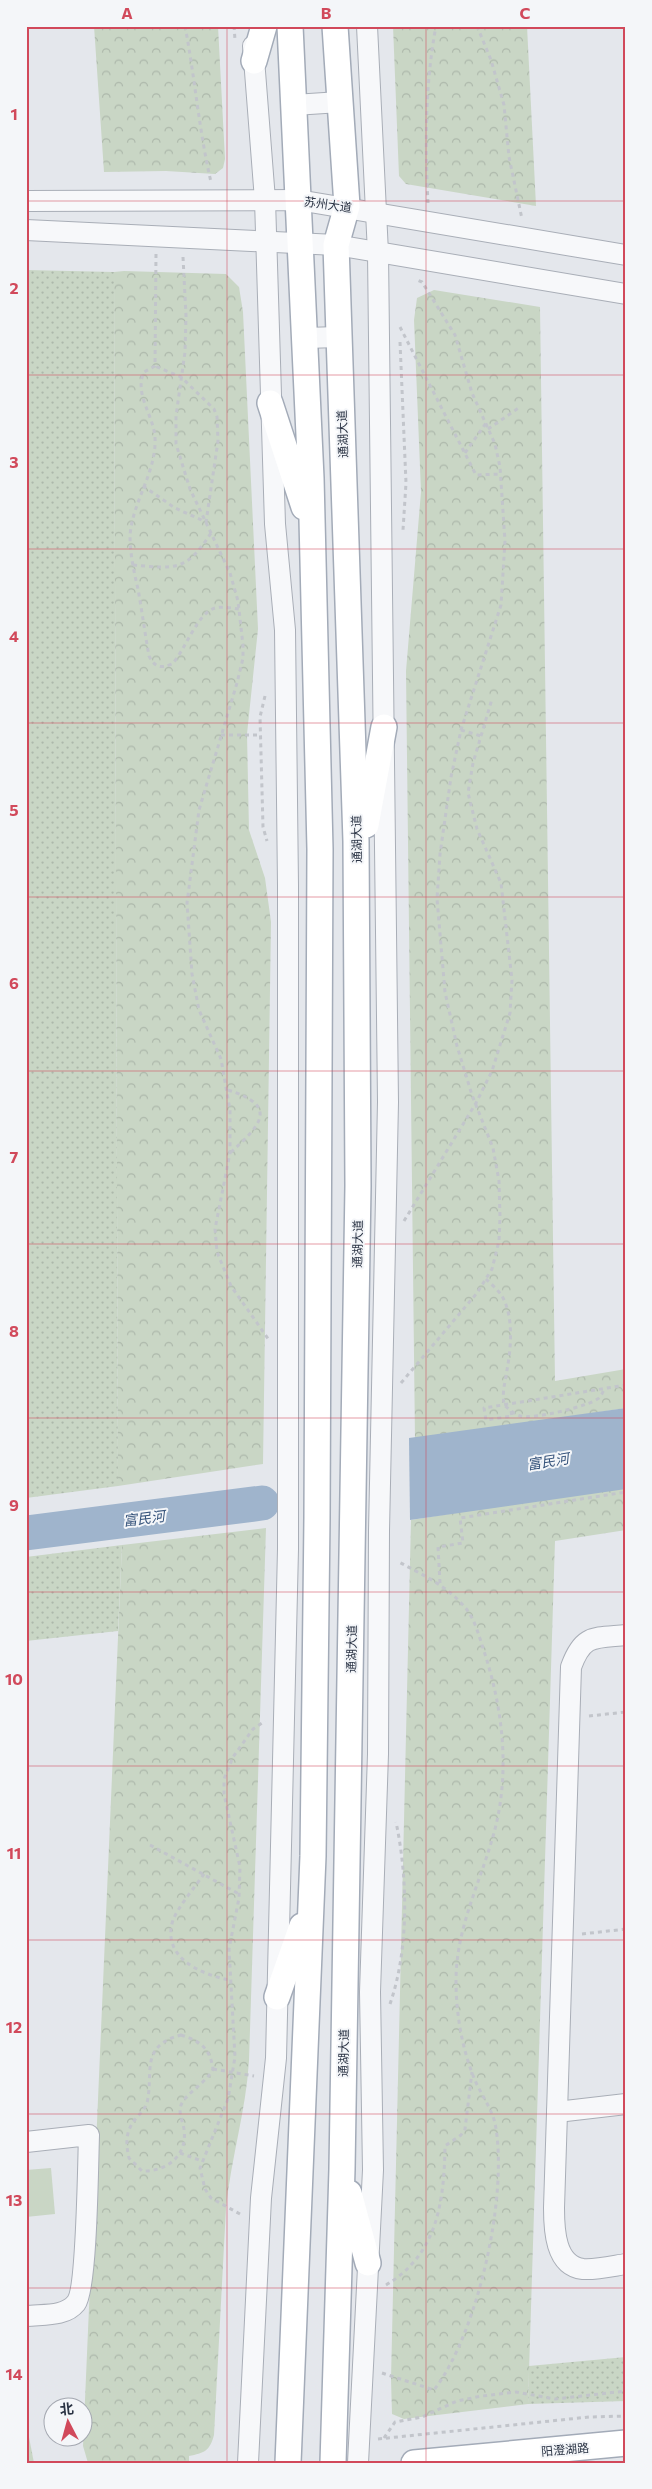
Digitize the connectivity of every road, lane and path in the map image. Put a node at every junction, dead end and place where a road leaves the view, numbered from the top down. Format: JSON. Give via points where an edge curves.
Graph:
{"nodes":[{"id":1,"x":185,"y":26,"type":"edge"},
{"id":2,"x":251,"y":26,"type":"edge"},
{"id":3,"x":264,"y":26,"type":"edge"},
{"id":4,"x":290,"y":26,"type":"edge"},
{"id":5,"x":335,"y":26,"type":"edge"},
{"id":6,"x":367,"y":26,"type":"edge"},
{"id":7,"x":436,"y":26,"type":"edge"},
{"id":8,"x":477,"y":26,"type":"edge"},
{"id":9,"x":254,"y":61,"type":"junction"},
{"id":10,"x":340,"y":102,"type":"junction"},
{"id":11,"x":294,"y":105,"type":"junction"},
{"id":12,"x":216,"y":200,"type":"junction"},
{"id":13,"x":265,"y":200,"type":"junction"},
{"id":14,"x":298,"y":200,"type":"junction"},
{"id":15,"x":26,"y":201,"type":"edge"},
{"id":16,"x":347,"y":206,"type":"junction"},
{"id":17,"x":377,"y":211,"type":"junction"},
{"id":18,"x":430,"y":221,"type":"junction"},
{"id":19,"x":26,"y":230,"type":"edge"},
{"id":20,"x":156,"y":236,"type":"junction"},
{"id":21,"x":181,"y":237,"type":"junction"},
{"id":22,"x":526,"y":238,"type":"junction"},
{"id":23,"x":266,"y":240,"type":"junction"},
{"id":24,"x":300,"y":242,"type":"junction"},
{"id":25,"x":336,"y":245,"type":"junction"},
{"id":26,"x":378,"y":253,"type":"junction"},
{"id":27,"x":626,"y":255,"type":"edge"},
{"id":28,"x":413,"y":278,"type":"dead end"},
{"id":29,"x":626,"y":294,"type":"edge"},
{"id":30,"x":400,"y":327,"type":"dead end"},
{"id":31,"x":339,"y":337,"type":"junction"},
{"id":32,"x":305,"y":338,"type":"junction"},
{"id":33,"x":155,"y":366,"type":"junction"},
{"id":34,"x":181,"y":377,"type":"junction"},
{"id":35,"x":270,"y":403,"type":"junction"},
{"id":36,"x":520,"y":407,"type":"dead end"},
{"id":37,"x":486,"y":423,"type":"junction"},
{"id":38,"x":488,"y":429,"type":"junction"},
{"id":39,"x":465,"y":453,"type":"junction"},
{"id":40,"x":501,"y":474,"type":"junction"},
{"id":41,"x":144,"y":486,"type":"junction"},
{"id":42,"x":206,"y":522,"type":"junction"},
{"id":43,"x":211,"y":532,"type":"junction"},
{"id":44,"x":312,"y":533,"type":"junction"},
{"id":45,"x":133,"y":565,"type":"junction"},
{"id":46,"x":239,"y":609,"type":"junction"},
{"id":47,"x":492,"y":699,"type":"dead end"},
{"id":48,"x":384,"y":727,"type":"junction"},
{"id":49,"x":460,"y":730,"type":"junction"},
{"id":50,"x":221,"y":735,"type":"junction"},
{"id":51,"x":260,"y":735,"type":"dead end"},
{"id":52,"x":481,"y":736,"type":"junction"},
{"id":53,"x":356,"y":874,"type":"junction"},
{"id":54,"x":228,"y":1090,"type":"junction"},
{"id":55,"x":476,"y":1103,"type":"junction"},
{"id":56,"x":230,"y":1153,"type":"junction"},
{"id":57,"x":402,"y":1223,"type":"dead end"},
{"id":58,"x":486,"y":1279,"type":"junction"},
{"id":59,"x":275,"y":1346,"type":"dead end"},
{"id":60,"x":626,"y":1384,"type":"edge"},
{"id":61,"x":605,"y":1388,"type":"junction"},
{"id":62,"x":396,"y":1390,"type":"dead end"},
{"id":63,"x":504,"y":1405,"type":"junction"},
{"id":64,"x":511,"y":1411,"type":"junction"},
{"id":65,"x":626,"y":1492,"type":"edge"},
{"id":66,"x":394,"y":1560,"type":"dead end"},
{"id":67,"x":440,"y":1584,"type":"junction"},
{"id":68,"x":626,"y":1635,"type":"edge"},
{"id":69,"x":626,"y":1712,"type":"edge"},
{"id":70,"x":569,"y":1719,"type":"junction"},
{"id":71,"x":266,"y":1720,"type":"dead end"},
{"id":72,"x":150,"y":1845,"type":"dead end"},
{"id":73,"x":204,"y":1874,"type":"junction"},
{"id":74,"x":239,"y":1894,"type":"junction"},
{"id":75,"x":311,"y":1903,"type":"junction"},
{"id":76,"x":626,"y":1929,"type":"edge"},
{"id":77,"x":562,"y":1936,"type":"junction"},
{"id":78,"x":230,"y":1980,"type":"junction"},
{"id":79,"x":277,"y":1997,"type":"junction"},
{"id":80,"x":213,"y":2069,"type":"junction"},
{"id":81,"x":472,"y":2071,"type":"junction"},
{"id":82,"x":232,"y":2072,"type":"junction"},
{"id":83,"x":261,"y":2077,"type":"dead end"},
{"id":84,"x":626,"y":2104,"type":"edge"},
{"id":85,"x":557,"y":2112,"type":"junction"},
{"id":86,"x":26,"y":2142,"type":"edge"},
{"id":87,"x":180,"y":2153,"type":"junction"},
{"id":88,"x":202,"y":2161,"type":"junction"},
{"id":89,"x":342,"y":2170,"type":"junction"},
{"id":90,"x":240,"y":2214,"type":"dead end"},
{"id":91,"x":368,"y":2263,"type":"junction"},
{"id":92,"x":626,"y":2264,"type":"edge"},
{"id":93,"x":384,"y":2287,"type":"dead end"},
{"id":94,"x":26,"y":2316,"type":"edge"},
{"id":95,"x":374,"y":2370,"type":"dead end"},
{"id":96,"x":626,"y":2391,"type":"edge"},
{"id":97,"x":626,"y":2416,"type":"edge"},
{"id":98,"x":384,"y":2438,"type":"junction"},
{"id":99,"x":359,"y":2441,"type":"junction"},
{"id":100,"x":626,"y":2443,"type":"edge"},
{"id":101,"x":248,"y":2463,"type":"edge"},
{"id":102,"x":288,"y":2463,"type":"edge"},
{"id":103,"x":333,"y":2463,"type":"edge"},
{"id":104,"x":358,"y":2463,"type":"edge"},
{"id":105,"x":414,"y":2463,"type":"edge"}],
"edges":[{"from":1,"to":12,"type":"path","via":[[202,140]]},
{"from":2,"to":9,"type":"street"},
{"from":3,"to":9,"type":"main road"},
{"from":4,"to":11,"type":"main road"},
{"from":5,"to":10,"type":"main road","name":"通湖大道"},
{"from":6,"to":17,"type":"street"},
{"from":7,"to":18,"type":"path","via":[[427,138]]},
{"from":8,"to":22,"type":"path","via":[[492,60],[504,105],[509,157]]},
{"from":9,"to":13,"type":"street"},
{"from":10,"to":11,"type":"street"},
{"from":10,"to":16,"type":"main road","name":"通湖大道"},
{"from":11,"to":14,"type":"main road"},
{"from":12,"to":13,"type":"street","name":"苏州大道"},
{"from":12,"to":15,"type":"street","name":"苏州大道"},
{"from":13,"to":14,"type":"street","name":"苏州大道"},
{"from":13,"to":23,"type":"street"},
{"from":14,"to":16,"type":"street","name":"苏州大道"},
{"from":14,"to":24,"type":"main road"},
{"from":16,"to":17,"type":"street","name":"苏州大道"},
{"from":16,"to":25,"type":"main road","name":"通湖大道"},
{"from":17,"to":18,"type":"street","name":"苏州大道"},
{"from":17,"to":26,"type":"street"},
{"from":18,"to":22,"type":"street","name":"苏州大道"},
{"from":19,"to":20,"type":"street"},
{"from":20,"to":21,"type":"street"},
{"from":20,"to":33,"type":"path"},
{"from":21,"to":23,"type":"street"},
{"from":21,"to":34,"type":"path","via":[[186,316]]},
{"from":22,"to":27,"type":"street","name":"苏州大道"},
{"from":23,"to":24,"type":"street"},
{"from":23,"to":35,"type":"street"},
{"from":24,"to":25,"type":"street"},
{"from":24,"to":32,"type":"main road"},
{"from":25,"to":26,"type":"street"},
{"from":25,"to":31,"type":"main road","name":"通湖大道"},
{"from":26,"to":29,"type":"street"},
{"from":26,"to":48,"type":"street"},
{"from":28,"to":37,"type":"path","via":[[422,282],[455,335],[472,393]]},
{"from":30,"to":39,"type":"path"},
{"from":31,"to":32,"type":"street"},
{"from":31,"to":53,"type":"main road","name":"通湖大道"},
{"from":32,"to":44,"type":"main road"},
{"from":33,"to":34,"type":"path"},
{"from":33,"to":41,"type":"path","via":[[144,372],[140,381],[155,436],[154,453]]},
{"from":34,"to":42,"type":"path","via":[[176,444],[190,489]]},
{"from":34,"to":42,"type":"path","via":[[218,417],[218,441]]},
{"from":35,"to":44,"type":"main road"},
{"from":35,"to":79,"type":"street","via":[[275,524],[285,630],[288,885],[288,1549]]},
{"from":36,"to":38,"type":"path"},
{"from":37,"to":38,"type":"path"},
{"from":37,"to":39,"type":"path"},
{"from":38,"to":40,"type":"path","via":[[495,444]]},
{"from":39,"to":40,"type":"path","via":[[476,475]]},
{"from":40,"to":49,"type":"path","via":[[505,541],[502,605]]},
{"from":41,"to":42,"type":"path","via":[[175,508]]},
{"from":41,"to":45,"type":"path","via":[[130,536]]},
{"from":42,"to":43,"type":"path"},
{"from":43,"to":45,"type":"path","via":[[190,560],[182,565],[166,568]]},
{"from":43,"to":46,"type":"path","via":[[230,573]]},
{"from":44,"to":75,"type":"main road","via":[[320,850],[317,1518]]},
{"from":45,"to":46,"type":"path","via":[[149,656],[154,666],[172,664],[212,609]]},
{"from":46,"to":50,"type":"path","via":[[243,658]]},
{"from":47,"to":52,"type":"path"},
{"from":48,"to":53,"type":"main road"},
{"from":48,"to":91,"type":"street","via":[[388,1102],[378,1754],[370,1992],[373,2170]]},
{"from":49,"to":52,"type":"path"},
{"from":49,"to":55,"type":"path","via":[[440,854],[437,899],[446,992],[457,1046]]},
{"from":50,"to":51,"type":"path"},
{"from":50,"to":54,"type":"path","via":[[199,810],[187,903],[192,974],[199,1010],[221,1059]]},
{"from":52,"to":55,"type":"path","via":[[468,780],[468,793],[477,829],[501,883],[512,980],[510,1013],[492,1071]]},
{"from":53,"to":89,"type":"main road","name":"通湖大道","via":[[358,1206]]},
{"from":54,"to":56,"type":"path"},
{"from":54,"to":56,"type":"path","via":[[250,1098],[259,1108],[260,1115],[259,1124]]},
{"from":55,"to":57,"type":"path"},
{"from":55,"to":58,"type":"path","via":[[493,1148],[499,1181],[499,1241]]},
{"from":56,"to":59,"type":"path","via":[[215,1229],[217,1252],[230,1286]]},
{"from":58,"to":62,"type":"path"},
{"from":58,"to":63,"type":"path","via":[[506,1305],[510,1330],[507,1372],[502,1389]]},
{"from":60,"to":61,"type":"path"},
{"from":61,"to":63,"type":"path"},
{"from":61,"to":64,"type":"path","via":[[600,1397],[577,1408],[521,1417]]},
{"from":63,"to":64,"type":"path"},
{"from":63,"to":64,"type":"path","via":[[484,1408],[486,1420],[512,1416]]},
{"from":65,"to":67,"type":"path","via":[[460,1518],[463,1543],[438,1547]]},
{"from":66,"to":67,"type":"path"},
{"from":67,"to":81,"type":"path","via":[[463,1604],[476,1624],[490,1667],[502,1730],[504,1768],[497,1823],[467,1910],[458,1953],[458,2014]]},
{"from":68,"to":70,"type":"street","via":[[592,1639],[580,1645],[570,1667]]},
{"from":69,"to":70,"type":"path"},
{"from":70,"to":77,"type":"street"},
{"from":71,"to":74,"type":"path","via":[[253,1730],[233,1757],[224,1779],[224,1794],[240,1867]]},
{"from":72,"to":73,"type":"path"},
{"from":73,"to":74,"type":"path"},
{"from":73,"to":78,"type":"path","via":[[174,1920],[174,1950],[195,1969]]},
{"from":74,"to":78,"type":"path","via":[[229,1950]]},
{"from":75,"to":79,"type":"main road"},
{"from":75,"to":102,"type":"main road"},
{"from":76,"to":77,"type":"path"},
{"from":77,"to":85,"type":"street"},
{"from":78,"to":82,"type":"path","via":[[235,2027]]},
{"from":79,"to":101,"type":"street","via":[[276,2058],[261,2198]]},
{"from":80,"to":82,"type":"path"},
{"from":80,"to":87,"type":"path","via":[[202,2085],[182,2103],[180,2112],[184,2138]]},
{"from":80,"to":87,"type":"path","via":[[207,2048],[196,2039],[181,2035],[161,2044],[151,2062],[146,2105],[127,2133],[129,2158],[142,2171],[151,2172],[168,2165]]},
{"from":81,"to":93,"type":"path","via":[[465,2129],[445,2146],[444,2185],[436,2223],[412,2266]]},
{"from":81,"to":95,"type":"path","via":[[494,2123],[498,2162],[494,2226],[474,2304],[445,2376],[434,2390]]},
{"from":82,"to":83,"type":"path"},
{"from":82,"to":88,"type":"path","via":[[228,2099]]},
{"from":84,"to":85,"type":"street"},
{"from":85,"to":92,"type":"street","via":[[554,2234],[563,2258],[582,2269]]},
{"from":86,"to":94,"type":"street","via":[[89,2135],[83,2278],[77,2302],[65,2312]]},
{"from":87,"to":88,"type":"path"},
{"from":88,"to":90,"type":"path","via":[[201,2179],[211,2198]]},
{"from":89,"to":91,"type":"main road"},
{"from":89,"to":103,"type":"main road","name":"通湖大道"},
{"from":91,"to":99,"type":"street"},
{"from":96,"to":98,"type":"path","via":[[556,2399],[516,2392],[482,2396],[457,2401],[422,2417],[395,2422]]},
{"from":97,"to":98,"type":"path"},
{"from":98,"to":99,"type":"path"},
{"from":99,"to":104,"type":"street"},
{"from":100,"to":105,"type":"main road","name":"阳澄湖路"}]}
